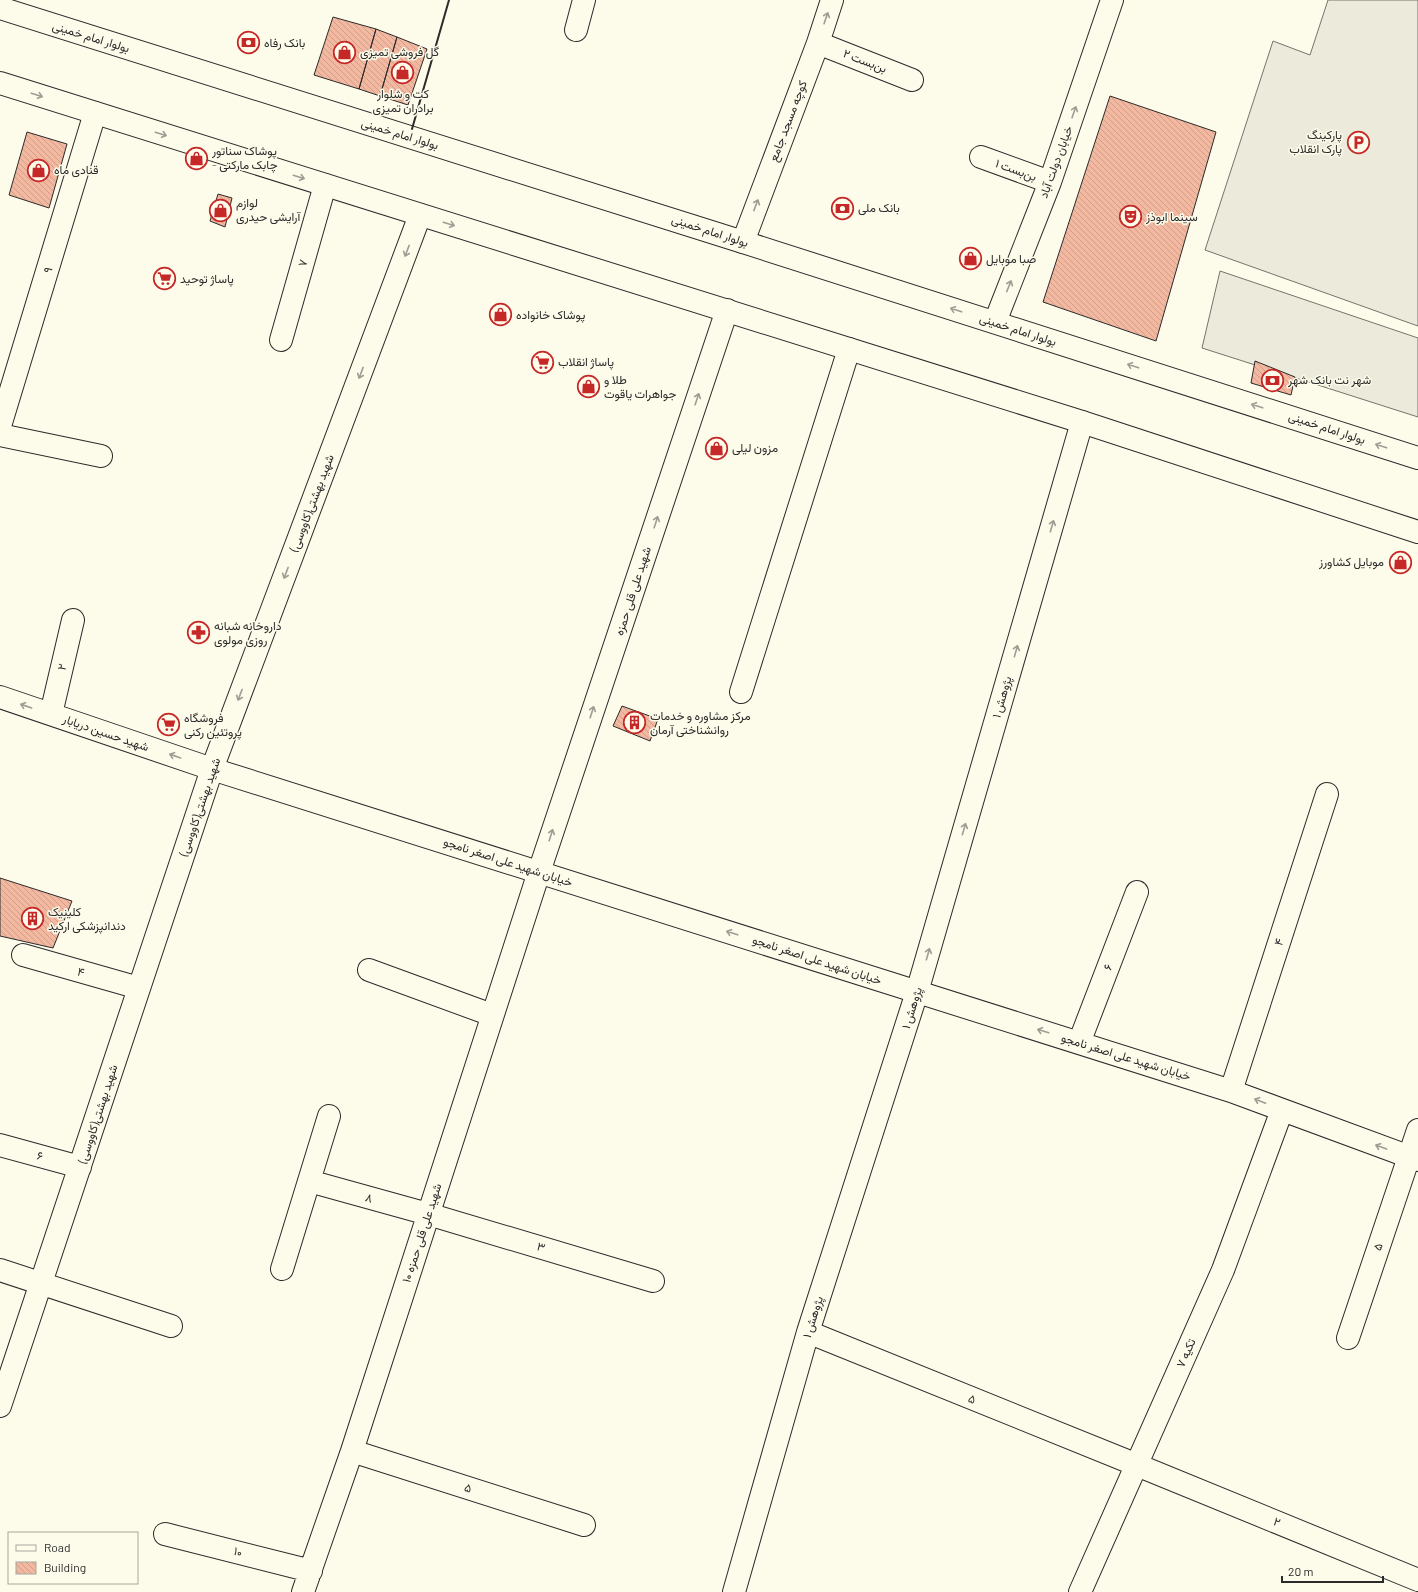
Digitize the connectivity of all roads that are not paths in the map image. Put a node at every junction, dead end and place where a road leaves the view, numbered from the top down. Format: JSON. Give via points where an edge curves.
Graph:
{"nodes":[{"id":1,"x":584,"y":0,"type":"edge"},
{"id":2,"x":832,"y":0,"type":"edge"},
{"id":3,"x":1112,"y":0,"type":"edge"},
{"id":4,"x":4,"y":6,"type":"edge"},
{"id":5,"x":576,"y":30,"type":"dead end"},
{"id":6,"x":818,"y":43,"type":"junction"},
{"id":7,"x":912,"y":80,"type":"dead end"},
{"id":8,"x":0,"y":83,"type":"edge"},
{"id":9,"x":95,"y":113,"type":"junction"},
{"id":10,"x":981,"y":157,"type":"dead end"},
{"id":11,"x":1050,"y":182,"type":"junction"},
{"id":12,"x":325,"y":185,"type":"junction"},
{"id":13,"x":420,"y":215,"type":"junction"},
{"id":14,"x":743,"y":242,"type":"junction"},
{"id":15,"x":727,"y":310,"type":"junction"},
{"id":16,"x":994,"y":322,"type":"junction"},
{"id":17,"x":280,"y":340,"type":"dead end"},
{"id":18,"x":849,"y":349,"type":"junction"},
{"id":19,"x":1082,"y":422,"type":"junction"},
{"id":20,"x":0,"y":426,"type":"edge"},
{"id":21,"x":0,"y":435,"type":"edge"},
{"id":22,"x":102,"y":456,"type":"dead end"},
{"id":23,"x":1418,"y":458,"type":"edge"},
{"id":24,"x":1418,"y":532,"type":"edge"},
{"id":25,"x":73,"y":620,"type":"dead end"},
{"id":26,"x":741,"y":692,"type":"dead end"},
{"id":27,"x":0,"y":697,"type":"edge"},
{"id":28,"x":51,"y":714,"type":"junction"},
{"id":29,"x":212,"y":769,"type":"junction"},
{"id":30,"x":1327,"y":794,"type":"dead end"},
{"id":31,"x":539,"y":872,"type":"junction"},
{"id":32,"x":1138,"y":892,"type":"dead end"},
{"id":33,"x":23,"y":955,"type":"dead end"},
{"id":34,"x":369,"y":970,"type":"dead end"},
{"id":35,"x":139,"y":988,"type":"junction"},
{"id":36,"x":917,"y":992,"type":"junction"},
{"id":37,"x":492,"y":1015,"type":"junction"},
{"id":38,"x":1079,"y":1043,"type":"junction"},
{"id":39,"x":1231,"y":1091,"type":"junction"},
{"id":40,"x":1282,"y":1110,"type":"junction"},
{"id":41,"x":329,"y":1116,"type":"dead end"},
{"id":42,"x":1418,"y":1130,"type":"edge"},
{"id":43,"x":0,"y":1145,"type":"edge"},
{"id":44,"x":1413,"y":1159,"type":"edge"},
{"id":45,"x":80,"y":1167,"type":"junction"},
{"id":46,"x":309,"y":1182,"type":"junction"},
{"id":47,"x":428,"y":1214,"type":"junction"},
{"id":48,"x":282,"y":1269,"type":"dead end"},
{"id":49,"x":0,"y":1270,"type":"edge"},
{"id":50,"x":653,"y":1281,"type":"dead end"},
{"id":51,"x":41,"y":1284,"type":"junction"},
{"id":52,"x":171,"y":1326,"type":"dead end"},
{"id":53,"x":808,"y":1332,"type":"junction"},
{"id":54,"x":1348,"y":1338,"type":"dead end"},
{"id":55,"x":0,"y":1406,"type":"edge"},
{"id":56,"x":352,"y":1450,"type":"junction"},
{"id":57,"x":1137,"y":1465,"type":"junction"},
{"id":58,"x":584,"y":1525,"type":"dead end"},
{"id":59,"x":165,"y":1534,"type":"dead end"},
{"id":60,"x":311,"y":1571,"type":"junction"},
{"id":61,"x":1418,"y":1580,"type":"edge"},
{"id":62,"x":304,"y":1592,"type":"edge"},
{"id":63,"x":734,"y":1592,"type":"edge"},
{"id":64,"x":1080,"y":1592,"type":"edge"}],
"edges":[{"from":1,"to":5,"type":"street"},
{"from":6,"to":2,"type":"street","name":"کوچه مسجد جامع","one_way":true},
{"from":11,"to":3,"type":"street","name":"خیابان دولت آباد","one_way":true},
{"from":4,"to":14,"type":"street","name":"بولوار امام خمینی"},
{"from":6,"to":7,"type":"street","name":"بن‌بست ۲"},
{"from":14,"to":6,"type":"street","name":"کوچه مسجد جامع","one_way":true},
{"from":8,"to":9,"type":"street","one_way":true},
{"from":9,"to":12,"type":"street","one_way":true},
{"from":9,"to":20,"type":"street","name":"۹"},
{"from":10,"to":11,"type":"street","name":"بن‌بست ۱"},
{"from":16,"to":11,"type":"street","name":"خیابان دولت آباد","one_way":true},
{"from":12,"to":13,"type":"street"},
{"from":12,"to":17,"type":"street","name":"۷"},
{"from":13,"to":15,"type":"street","one_way":true},
{"from":13,"to":29,"type":"street","name":"شهید بهشتی(کاووسی)","one_way":true},
{"from":16,"to":14,"type":"street","name":"بولوار امام خمینی","one_way":true},
{"from":15,"to":18,"type":"street"},
{"from":31,"to":15,"type":"street","name":"شهید علی قلی حمزه","one_way":true},
{"from":23,"to":16,"type":"street","name":"بولوار امام خمینی","one_way":true},
{"from":18,"to":19,"type":"street"},
{"from":18,"to":26,"type":"street"},
{"from":19,"to":24,"type":"street"},
{"from":36,"to":19,"type":"street","name":"پژوهش ۱","one_way":true},
{"from":21,"to":22,"type":"street"},
{"from":25,"to":28,"type":"street","name":"۲"},
{"from":28,"to":27,"type":"street","name":"شهید حسین دریابار","one_way":true},
{"from":29,"to":28,"type":"street","name":"شهید حسین دریابار","one_way":true},
{"from":29,"to":31,"type":"street","name":"خیابان شهید علی اصغر نامجو"},
{"from":29,"to":35,"type":"street","name":"شهید بهشتی(کاووسی)"},
{"from":30,"to":39,"type":"street","name":"۴"},
{"from":36,"to":31,"type":"street","name":"خیابان شهید علی اصغر نامجو","one_way":true},
{"from":31,"to":37,"type":"street","name":"شهید علی قلی حمزه ۱۰"},
{"from":32,"to":38,"type":"street","name":"۶"},
{"from":33,"to":35,"type":"street","name":"۴"},
{"from":34,"to":37,"type":"street"},
{"from":35,"to":45,"type":"street","name":"شهید بهشتی(کاووسی)"},
{"from":38,"to":36,"type":"street","name":"خیابان شهید علی اصغر نامجو","one_way":true},
{"from":36,"to":53,"type":"street","name":"پژوهش ۱"},
{"from":37,"to":47,"type":"street","name":"شهید علی قلی حمزه ۱۰"},
{"from":38,"to":39,"type":"street","name":"خیابان شهید علی اصغر نامجو"},
{"from":40,"to":39,"type":"street","name":"خیابان شهید علی اصغر نامجو","one_way":true},
{"from":44,"to":40,"type":"street","name":"خیابان شهید علی اصغر نامجو","one_way":true},
{"from":40,"to":57,"type":"street","name":"تکیه ۷","via":[[1223,1270]]},
{"from":41,"to":46,"type":"street"},
{"from":42,"to":44,"type":"street"},
{"from":43,"to":45,"type":"street","name":"۶"},
{"from":44,"to":54,"type":"street","name":"۵"},
{"from":45,"to":51,"type":"street","name":"شهید بهشتی(کاووسی)"},
{"from":46,"to":47,"type":"street","name":"۸"},
{"from":46,"to":48,"type":"street"},
{"from":47,"to":50,"type":"street","name":"۳"},
{"from":47,"to":56,"type":"street","name":"شهید علی قلی حمزه ۱۰"},
{"from":49,"to":51,"type":"street"},
{"from":51,"to":52,"type":"street"},
{"from":51,"to":55,"type":"street","name":"شهید بهشتی(کاووسی)"},
{"from":53,"to":57,"type":"street","name":"۵"},
{"from":53,"to":63,"type":"street","name":"پژوهش ۱"},
{"from":56,"to":58,"type":"street","name":"۵"},
{"from":56,"to":60,"type":"street","name":"شهید علی قلی حمزه ۱۰"},
{"from":57,"to":61,"type":"street","name":"۲"},
{"from":57,"to":64,"type":"street","name":"تکیه ۷"},
{"from":59,"to":60,"type":"street","name":"۱۰"},
{"from":60,"to":62,"type":"street","name":"شهید علی قلی حمزه ۱۰"}]}
